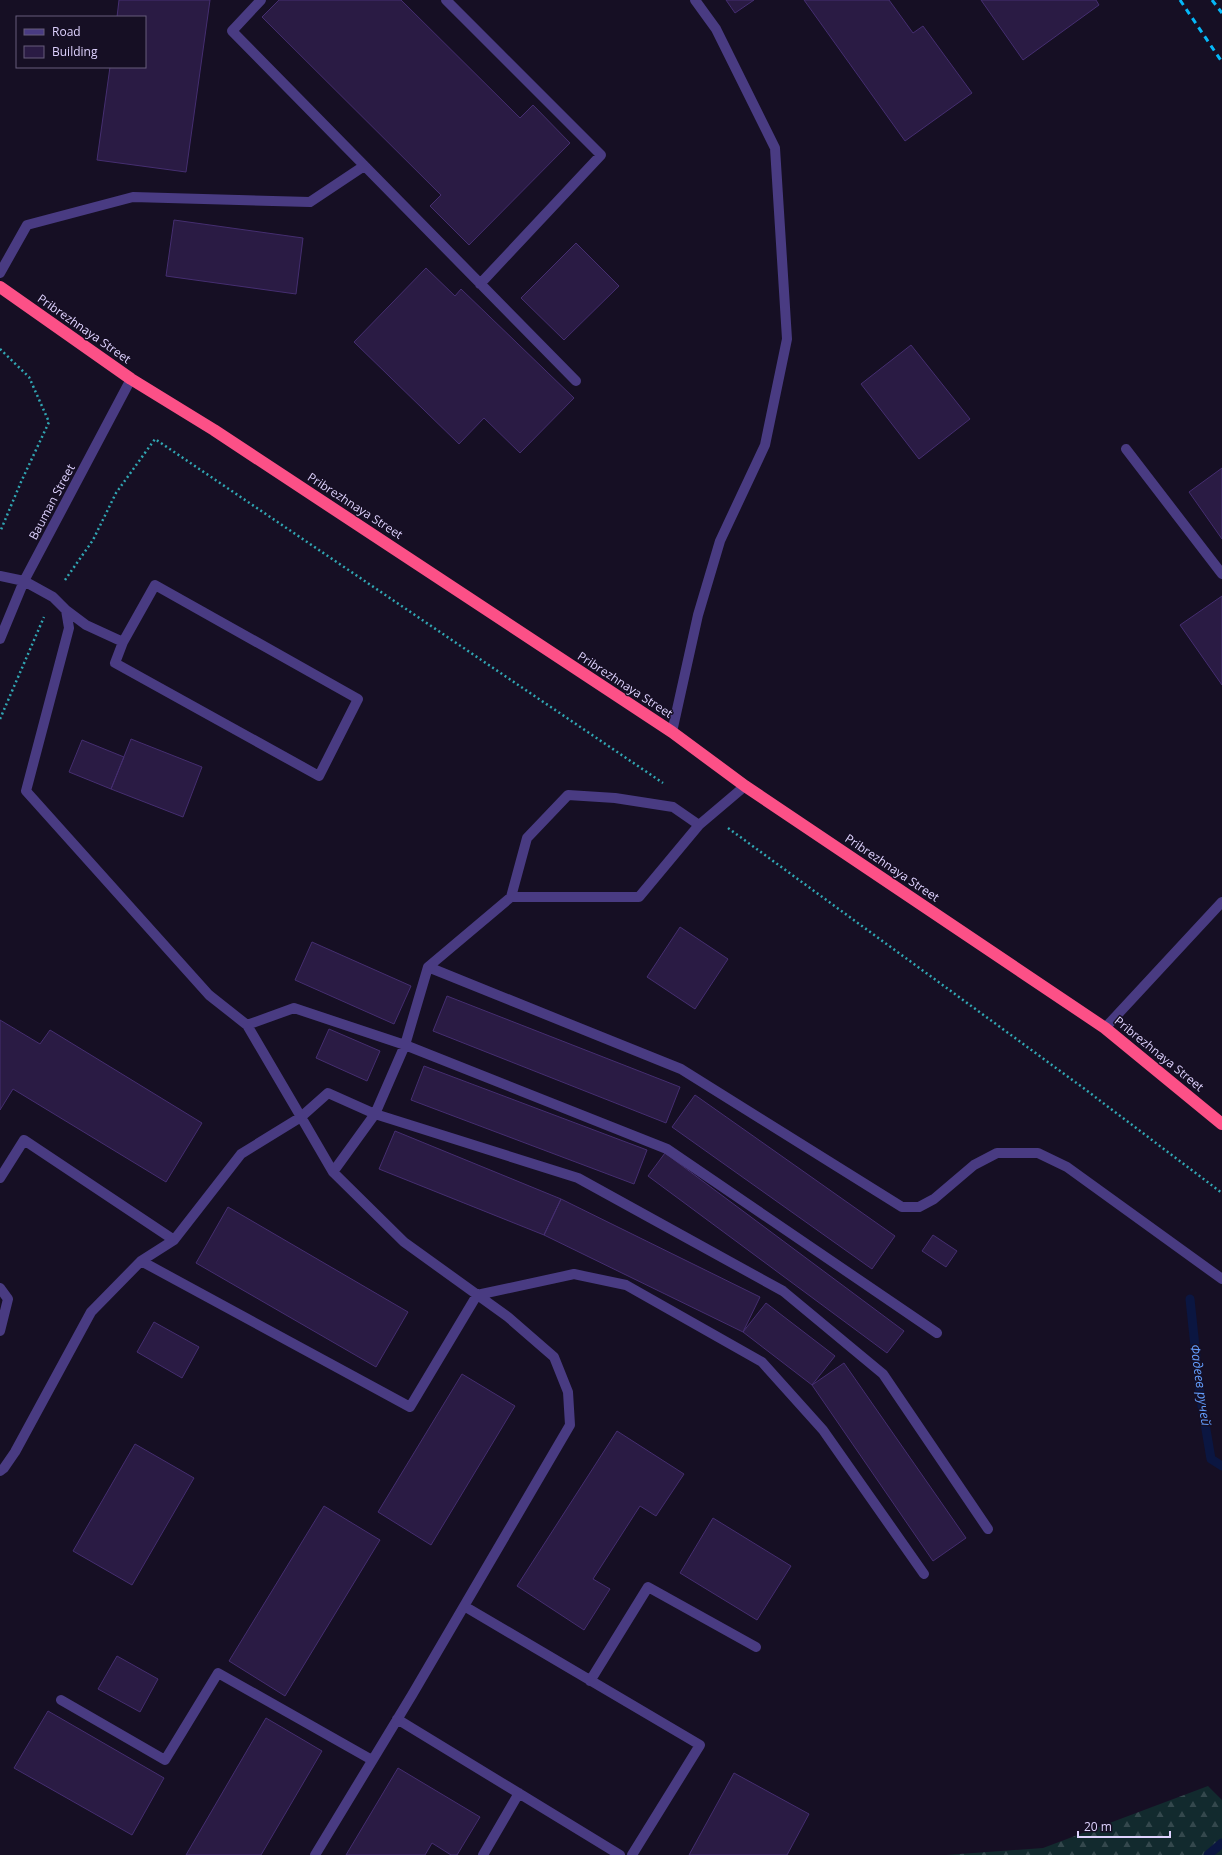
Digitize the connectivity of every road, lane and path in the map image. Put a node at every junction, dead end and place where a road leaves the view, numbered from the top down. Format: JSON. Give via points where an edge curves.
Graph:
{"nodes":[{"id":1,"x":261,"y":0,"type":"edge"},
{"id":2,"x":446,"y":0,"type":"edge"},
{"id":3,"x":695,"y":0,"type":"edge"},
{"id":4,"x":364,"y":166,"type":"junction"},
{"id":5,"x":0,"y":273,"type":"edge"},
{"id":6,"x":480,"y":284,"type":"junction"},
{"id":7,"x":0,"y":287,"type":"edge"},
{"id":8,"x":0,"y":349,"type":"edge"},
{"id":9,"x":131,"y":379,"type":"junction"},
{"id":10,"x":576,"y":381,"type":"dead end"},
{"id":11,"x":1126,"y":449,"type":"dead end"},
{"id":12,"x":0,"y":532,"type":"edge"},
{"id":13,"x":1222,"y":574,"type":"edge"},
{"id":14,"x":0,"y":576,"type":"edge"},
{"id":15,"x":24,"y":582,"type":"junction"},
{"id":16,"x":53,"y":597,"type":"junction"},
{"id":17,"x":66,"y":610,"type":"junction"},
{"id":18,"x":0,"y":639,"type":"edge"},
{"id":19,"x":123,"y":642,"type":"junction"},
{"id":20,"x":0,"y":719,"type":"edge"},
{"id":21,"x":672,"y":732,"type":"junction"},
{"id":22,"x":664,"y":784,"type":"dead end"},
{"id":23,"x":745,"y":786,"type":"junction"},
{"id":24,"x":710,"y":815,"type":"junction"},
{"id":25,"x":699,"y":825,"type":"junction"},
{"id":26,"x":511,"y":897,"type":"junction"},
{"id":27,"x":1222,"y":902,"type":"edge"},
{"id":28,"x":428,"y":966,"type":"junction"},
{"id":29,"x":246,"y":1025,"type":"junction"},
{"id":30,"x":1105,"y":1028,"type":"junction"},
{"id":31,"x":405,"y":1045,"type":"junction"},
{"id":32,"x":375,"y":1114,"type":"junction"},
{"id":33,"x":301,"y":1117,"type":"junction"},
{"id":34,"x":1222,"y":1124,"type":"edge"},
{"id":35,"x":333,"y":1172,"type":"junction"},
{"id":36,"x":0,"y":1178,"type":"edge"},
{"id":37,"x":1222,"y":1193,"type":"edge"},
{"id":38,"x":174,"y":1240,"type":"junction"},
{"id":39,"x":140,"y":1261,"type":"junction"},
{"id":40,"x":1222,"y":1279,"type":"edge"},
{"id":41,"x":0,"y":1288,"type":"edge"},
{"id":42,"x":477,"y":1295,"type":"junction"},
{"id":43,"x":0,"y":1331,"type":"edge"},
{"id":44,"x":937,"y":1334,"type":"dead end"},
{"id":45,"x":0,"y":1471,"type":"edge"},
{"id":46,"x":988,"y":1529,"type":"dead end"},
{"id":47,"x":924,"y":1574,"type":"dead end"},
{"id":48,"x":464,"y":1606,"type":"junction"},
{"id":49,"x":756,"y":1647,"type":"dead end"},
{"id":50,"x":590,"y":1680,"type":"junction"},
{"id":51,"x":61,"y":1700,"type":"dead end"},
{"id":52,"x":397,"y":1719,"type":"junction"},
{"id":53,"x":372,"y":1760,"type":"junction"},
{"id":54,"x":519,"y":1793,"type":"junction"},
{"id":55,"x":315,"y":1855,"type":"edge"},
{"id":56,"x":483,"y":1855,"type":"edge"},
{"id":57,"x":620,"y":1855,"type":"edge"},
{"id":58,"x":632,"y":1855,"type":"edge"}],
"edges":[{"from":1,"to":4,"type":"street","via":[[232,31]]},
{"from":2,"to":6,"type":"street","via":[[601,155]]},
{"from":3,"to":21,"type":"street","via":[[716,29],[775,148],[787,339],[765,445],[720,541],[698,615]]},
{"from":4,"to":5,"type":"street","via":[[310,202],[133,197],[27,225]]},
{"from":4,"to":6,"type":"street"},
{"from":6,"to":10,"type":"street"},
{"from":7,"to":9,"type":"highway","name":"Pribrezhnaya Street"},
{"from":8,"to":12,"type":"path","via":[[29,377],[49,422]]},
{"from":9,"to":15,"type":"street","name":"Bauman Street"},
{"from":9,"to":21,"type":"highway","name":"Pribrezhnaya Street","via":[[214,430]]},
{"from":11,"to":13,"type":"street"},
{"from":14,"to":15,"type":"street"},
{"from":15,"to":16,"type":"street"},
{"from":15,"to":18,"type":"street","name":"Bauman Street"},
{"from":16,"to":17,"type":"street"},
{"from":16,"to":20,"type":"path"},
{"from":16,"to":22,"type":"path","via":[[93,540],[116,493],[155,439]]},
{"from":17,"to":19,"type":"street","via":[[86,625]]},
{"from":17,"to":29,"type":"street","via":[[68,628],[26,791],[209,995]]},
{"from":19,"to":19,"type":"street","via":[[115,663],[319,776],[358,699],[155,586]]},
{"from":21,"to":23,"type":"highway","name":"Pribrezhnaya Street"},
{"from":23,"to":24,"type":"street"},
{"from":23,"to":30,"type":"highway","name":"Pribrezhnaya Street"},
{"from":24,"to":25,"type":"street"},
{"from":24,"to":37,"type":"path","via":[[1082,1087]]},
{"from":25,"to":26,"type":"street","via":[[639,897]]},
{"from":25,"to":26,"type":"street","via":[[673,807],[615,798],[568,795],[527,838]]},
{"from":26,"to":28,"type":"street"},
{"from":27,"to":30,"type":"street"},
{"from":28,"to":31,"type":"street"},
{"from":28,"to":40,"type":"street","via":[[681,1069],[902,1207],[919,1207],[934,1199],[974,1165],[997,1153],[1038,1153],[1067,1167]]},
{"from":29,"to":31,"type":"street","via":[[294,1008]]},
{"from":29,"to":33,"type":"street"},
{"from":30,"to":34,"type":"highway","name":"Pribrezhnaya Street"},
{"from":31,"to":32,"type":"street"},
{"from":31,"to":44,"type":"street","via":[[667,1149]]},
{"from":32,"to":33,"type":"street","via":[[328,1093]]},
{"from":32,"to":35,"type":"street"},
{"from":32,"to":46,"type":"street","via":[[578,1178],[783,1291],[883,1374]]},
{"from":33,"to":35,"type":"street"},
{"from":33,"to":38,"type":"street","via":[[241,1154]]},
{"from":35,"to":42,"type":"street","via":[[404,1242]]},
{"from":36,"to":38,"type":"street","via":[[24,1140]]},
{"from":38,"to":39,"type":"street"},
{"from":39,"to":42,"type":"street","via":[[410,1407]]},
{"from":39,"to":45,"type":"street","via":[[91,1312],[15,1452]]},
{"from":41,"to":43,"type":"street","via":[[8,1299]]},
{"from":42,"to":47,"type":"street","via":[[574,1274],[626,1285],[762,1362],[823,1430]]},
{"from":42,"to":48,"type":"street","via":[[508,1317],[554,1357],[568,1392],[570,1425]]},
{"from":48,"to":50,"type":"street"},
{"from":48,"to":52,"type":"street"},
{"from":49,"to":50,"type":"street","via":[[648,1587]]},
{"from":50,"to":58,"type":"street","via":[[700,1745]]},
{"from":51,"to":53,"type":"street","via":[[165,1760],[218,1673]]},
{"from":52,"to":53,"type":"street"},
{"from":52,"to":54,"type":"street"},
{"from":53,"to":55,"type":"street"},
{"from":54,"to":56,"type":"street"},
{"from":54,"to":57,"type":"street"}]}
